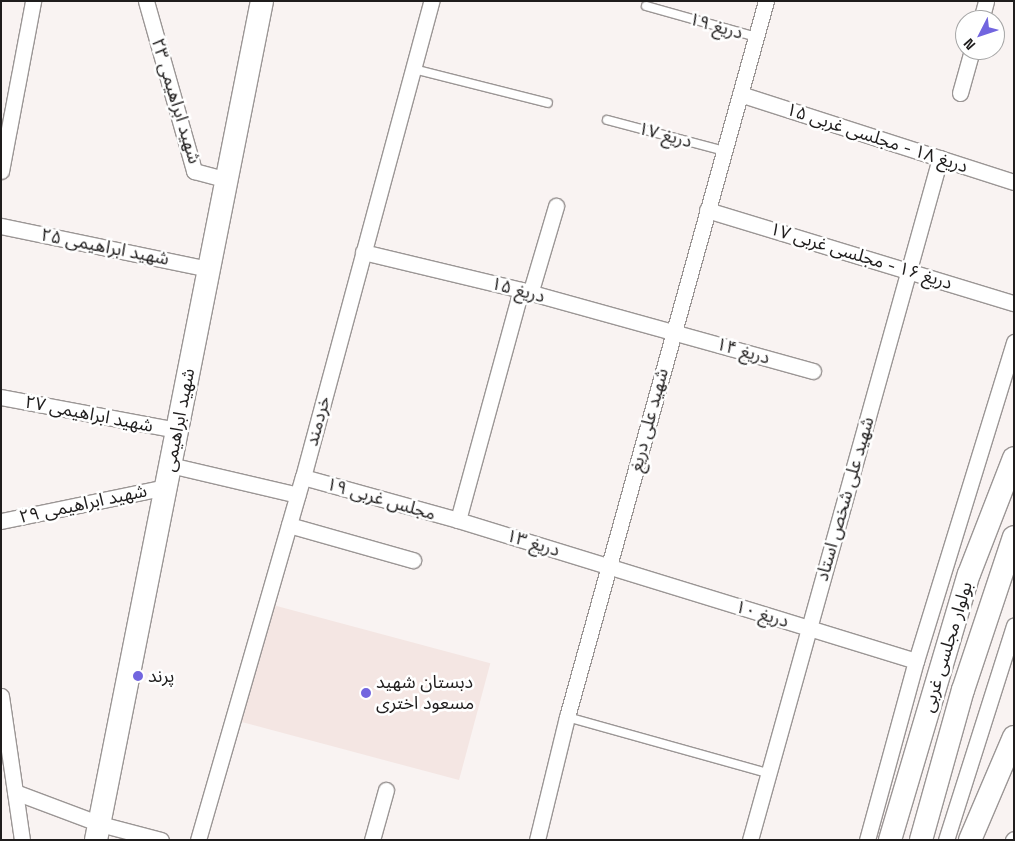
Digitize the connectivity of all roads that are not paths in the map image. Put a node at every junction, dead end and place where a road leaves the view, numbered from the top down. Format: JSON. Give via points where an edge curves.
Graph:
{"nodes":[{"id":1,"x":33,"y":1,"type":"edge"},
{"id":2,"x":146,"y":1,"type":"edge"},
{"id":3,"x":262,"y":1,"type":"edge"},
{"id":4,"x":431,"y":1,"type":"edge"},
{"id":5,"x":766,"y":1,"type":"edge"},
{"id":6,"x":646,"y":6,"type":"dead end"},
{"id":7,"x":756,"y":37,"type":"junction"},
{"id":8,"x":969,"y":60,"type":"edge"},
{"id":9,"x":414,"y":69,"type":"junction"},
{"id":10,"x":960,"y":93,"type":"dead end"},
{"id":11,"x":740,"y":94,"type":"junction"},
{"id":12,"x":8,"y":99,"type":"edge"},
{"id":13,"x":548,"y":103,"type":"dead end"},
{"id":14,"x":607,"y":120,"type":"dead end"},
{"id":15,"x":724,"y":151,"type":"junction"},
{"id":16,"x":940,"y":158,"type":"junction"},
{"id":17,"x":1,"y":171,"type":"edge"},
{"id":18,"x":227,"y":180,"type":"junction"},
{"id":19,"x":1014,"y":182,"type":"edge"},
{"id":20,"x":556,"y":206,"type":"dead end"},
{"id":21,"x":708,"y":210,"type":"junction"},
{"id":22,"x":1,"y":226,"type":"edge"},
{"id":23,"x":363,"y":252,"type":"junction"},
{"id":24,"x":210,"y":268,"type":"junction"},
{"id":25,"x":908,"y":271,"type":"junction"},
{"id":26,"x":526,"y":292,"type":"junction"},
{"id":27,"x":1014,"y":303,"type":"edge"},
{"id":28,"x":673,"y":332,"type":"junction"},
{"id":29,"x":1014,"y":342,"type":"edge"},
{"id":30,"x":813,"y":371,"type":"dead end"},
{"id":31,"x":1,"y":397,"type":"edge"},
{"id":32,"x":177,"y":430,"type":"junction"},
{"id":33,"x":1014,"y":458,"type":"edge"},
{"id":34,"x":170,"y":465,"type":"junction"},
{"id":35,"x":303,"y":477,"type":"junction"},
{"id":36,"x":166,"y":487,"type":"junction"},
{"id":37,"x":298,"y":494,"type":"junction"},
{"id":38,"x":458,"y":520,"type":"junction"},
{"id":39,"x":1,"y":521,"type":"edge"},
{"id":40,"x":289,"y":525,"type":"junction"},
{"id":41,"x":1014,"y":537,"type":"edge"},
{"id":42,"x":413,"y":560,"type":"dead end"},
{"id":43,"x":609,"y":566,"type":"junction"},
{"id":44,"x":1014,"y":626,"type":"edge"},
{"id":45,"x":809,"y":628,"type":"junction"},
{"id":46,"x":916,"y":661,"type":"junction"},
{"id":47,"x":1,"y":696,"type":"edge"},
{"id":48,"x":567,"y":717,"type":"junction"},
{"id":49,"x":1014,"y":738,"type":"edge"},
{"id":50,"x":944,"y":758,"type":"junction"},
{"id":51,"x":6,"y":771,"type":"edge"},
{"id":52,"x":768,"y":773,"type":"junction"},
{"id":53,"x":386,"y":790,"type":"dead end"},
{"id":54,"x":15,"y":792,"type":"junction"},
{"id":55,"x":98,"y":832,"type":"edge"},
{"id":56,"x":19,"y":839,"type":"edge"},
{"id":57,"x":161,"y":840,"type":"edge"},
{"id":58,"x":198,"y":840,"type":"edge"},
{"id":59,"x":372,"y":840,"type":"edge"},
{"id":60,"x":537,"y":840,"type":"edge"},
{"id":61,"x":750,"y":840,"type":"edge"},
{"id":62,"x":867,"y":840,"type":"edge"},
{"id":63,"x":890,"y":840,"type":"edge"},
{"id":64,"x":921,"y":840,"type":"edge"},
{"id":65,"x":929,"y":840,"type":"edge"},
{"id":66,"x":946,"y":840,"type":"edge"},
{"id":67,"x":970,"y":840,"type":"edge"}],
"edges":[{"from":1,"to":12,"type":"street"},
{"from":2,"to":18,"type":"street","name":"شهید ابراهیمی ۲۳","via":[[194,171]]},
{"from":3,"to":18,"type":"street","name":"شهید ابراهیمی"},
{"from":4,"to":9,"type":"street","name":"خردمند"},
{"from":5,"to":7,"type":"street","name":"شهید علی دریغ"},
{"from":6,"to":7,"type":"lane","name":"دریغ ۱۹"},
{"from":7,"to":11,"type":"street","name":"شهید علی دریغ"},
{"from":8,"to":10,"type":"street"},
{"from":9,"to":13,"type":"lane"},
{"from":9,"to":23,"type":"street","name":"خردمند"},
{"from":11,"to":15,"type":"street","name":"شهید علی دریغ"},
{"from":11,"to":16,"type":"street","name":"دریغ ۱۸ - مجلسی غربی ۱۵"},
{"from":12,"to":17,"type":"street"},
{"from":14,"to":15,"type":"lane","name":"دریغ ۱۷"},
{"from":15,"to":21,"type":"street","name":"شهید علی دریغ"},
{"from":16,"to":19,"type":"street","name":"دریغ ۱۸ - مجلسی غربی ۱۵"},
{"from":16,"to":25,"type":"street","name":"شهید علی شخص استاد"},
{"from":18,"to":24,"type":"street","name":"شهید ابراهیمی"},
{"from":20,"to":26,"type":"street"},
{"from":21,"to":25,"type":"street","name":"دریغ ۱۶ - مجلسی غربی ۱۷"},
{"from":21,"to":28,"type":"street","name":"شهید علی دریغ"},
{"from":22,"to":24,"type":"street","name":"شهید ابراهیمی ۲۵"},
{"from":23,"to":26,"type":"street","name":"دریغ ۱۵"},
{"from":23,"to":35,"type":"street","name":"خردمند"},
{"from":24,"to":32,"type":"street","name":"شهید ابراهیمی"},
{"from":25,"to":27,"type":"street","name":"دریغ ۱۶ - مجلسی غربی ۱۷"},
{"from":25,"to":45,"type":"street","name":"شهید علی شخص استاد"},
{"from":26,"to":28,"type":"street","name":"دریغ ۱۵"},
{"from":26,"to":38,"type":"street"},
{"from":28,"to":30,"type":"street","name":"دریغ ۱۴"},
{"from":28,"to":43,"type":"street","name":"شهید علی دریغ"},
{"from":29,"to":46,"type":"street"},
{"from":31,"to":32,"type":"street","name":"شهید ابراهیمی ۲۷"},
{"from":32,"to":34,"type":"street","name":"شهید ابراهیمی"},
{"from":33,"to":63,"type":"street","name":"بولوار مجلسی غربی","via":[[969,574]]},
{"from":34,"to":36,"type":"street","name":"شهید ابراهیمی"},
{"from":34,"to":37,"type":"street"},
{"from":35,"to":37,"type":"street","name":"خردمند"},
{"from":35,"to":38,"type":"street","name":"مجلس غربی ۱۹"},
{"from":36,"to":39,"type":"street","name":"شهید ابراهیمی ۲۹"},
{"from":36,"to":55,"type":"street","name":"شهید ابراهیمی"},
{"from":37,"to":40,"type":"street","name":"خردمند"},
{"from":38,"to":43,"type":"street","name":"دریغ ۱۳"},
{"from":40,"to":42,"type":"street"},
{"from":40,"to":58,"type":"street","name":"خردمند"},
{"from":41,"to":50,"type":"street","name":"بولوار مجلسی غربی"},
{"from":43,"to":45,"type":"street","name":"دریغ ۱۰"},
{"from":43,"to":48,"type":"street","name":"شهید علی دریغ"},
{"from":44,"to":66,"type":"street"},
{"from":45,"to":46,"type":"street","name":"دریغ ۱۰"},
{"from":45,"to":52,"type":"street","name":"شهید علی شخص استاد"},
{"from":46,"to":62,"type":"street"},
{"from":47,"to":51,"type":"street"},
{"from":48,"to":52,"type":"lane"},
{"from":48,"to":60,"type":"street","name":"شهید علی دریغ"},
{"from":49,"to":67,"type":"street"},
{"from":50,"to":64,"type":"street","name":"بولوار مجلسی غربی"},
{"from":50,"to":65,"type":"street"},
{"from":51,"to":54,"type":"street"},
{"from":52,"to":61,"type":"street","name":"شهید علی شخص استاد"},
{"from":53,"to":59,"type":"street"},
{"from":54,"to":55,"type":"street"},
{"from":54,"to":56,"type":"street"},
{"from":55,"to":57,"type":"street"}]}
